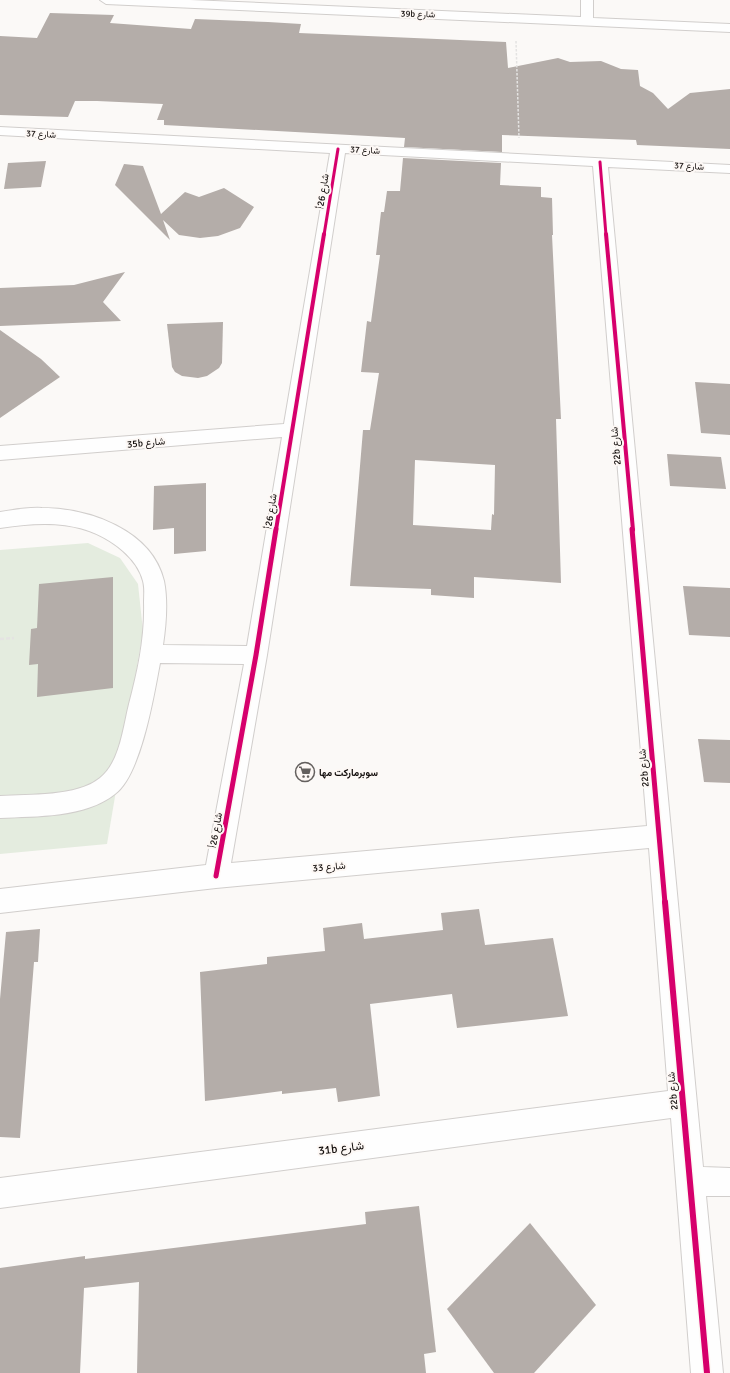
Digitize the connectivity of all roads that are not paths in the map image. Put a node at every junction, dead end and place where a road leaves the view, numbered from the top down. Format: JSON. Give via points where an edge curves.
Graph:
{"nodes":[{"id":1,"x":106,"y":0,"type":"edge"},
{"id":2,"x":587,"y":0,"type":"edge"},
{"id":3,"x":309,"y":5,"type":"edge"},
{"id":4,"x":587,"y":21,"type":"junction"},
{"id":5,"x":730,"y":28,"type":"edge"},
{"id":6,"x":0,"y":132,"type":"edge"},
{"id":7,"x":338,"y":149,"type":"junction"},
{"id":8,"x":600,"y":162,"type":"junction"},
{"id":9,"x":730,"y":169,"type":"edge"},
{"id":10,"x":292,"y":430,"type":"junction"},
{"id":11,"x":0,"y":454,"type":"edge"},
{"id":12,"x":0,"y":520,"type":"edge"},
{"id":13,"x":151,"y":654,"type":"junction"},
{"id":14,"x":256,"y":655,"type":"junction"},
{"id":15,"x":0,"y":808,"type":"edge"},
{"id":16,"x":658,"y":836,"type":"junction"},
{"id":17,"x":216,"y":876,"type":"junction"},
{"id":18,"x":0,"y":901,"type":"edge"},
{"id":19,"x":682,"y":1104,"type":"junction"},
{"id":20,"x":690,"y":1181,"type":"junction"},
{"id":21,"x":730,"y":1182,"type":"edge"},
{"id":22,"x":0,"y":1193,"type":"edge"},
{"id":23,"x":707,"y":1373,"type":"edge"}],
"edges":[{"from":1,"to":3,"type":"street","name":"39b شارع"},
{"from":2,"to":4,"type":"street"},
{"from":3,"to":4,"type":"street","name":"39b شارع"},
{"from":4,"to":5,"type":"street","name":"39b شارع"},
{"from":6,"to":7,"type":"street","name":"شارع 37"},
{"from":7,"to":8,"type":"street","name":"شارع 37"},
{"from":7,"to":10,"type":"street","name":"شارع 26أ"},
{"from":8,"to":9,"type":"street","name":"شارع 37"},
{"from":8,"to":16,"type":"street","name":"22b شارع"},
{"from":10,"to":11,"type":"street","name":"35b شارع"},
{"from":10,"to":14,"type":"street","name":"شارع 26أ"},
{"from":12,"to":13,"type":"street","via":[[42,515],[72,518],[100,526],[123,540],[142,558],[153,580],[155,607]]},
{"from":13,"to":14,"type":"street"},
{"from":13,"to":15,"type":"street","via":[[127,756],[121,771],[107,787],[87,798]]},
{"from":14,"to":17,"type":"street","name":"شارع 26أ"},
{"from":16,"to":17,"type":"street","name":"شارع 33"},
{"from":16,"to":19,"type":"street","name":"22b شارع"},
{"from":17,"to":18,"type":"street","name":"شارع 33"},
{"from":19,"to":20,"type":"street","name":"22b شارع"},
{"from":19,"to":22,"type":"street","name":"31b شارع"},
{"from":20,"to":21,"type":"street"},
{"from":20,"to":23,"type":"street","name":"22b شارع"}]}
